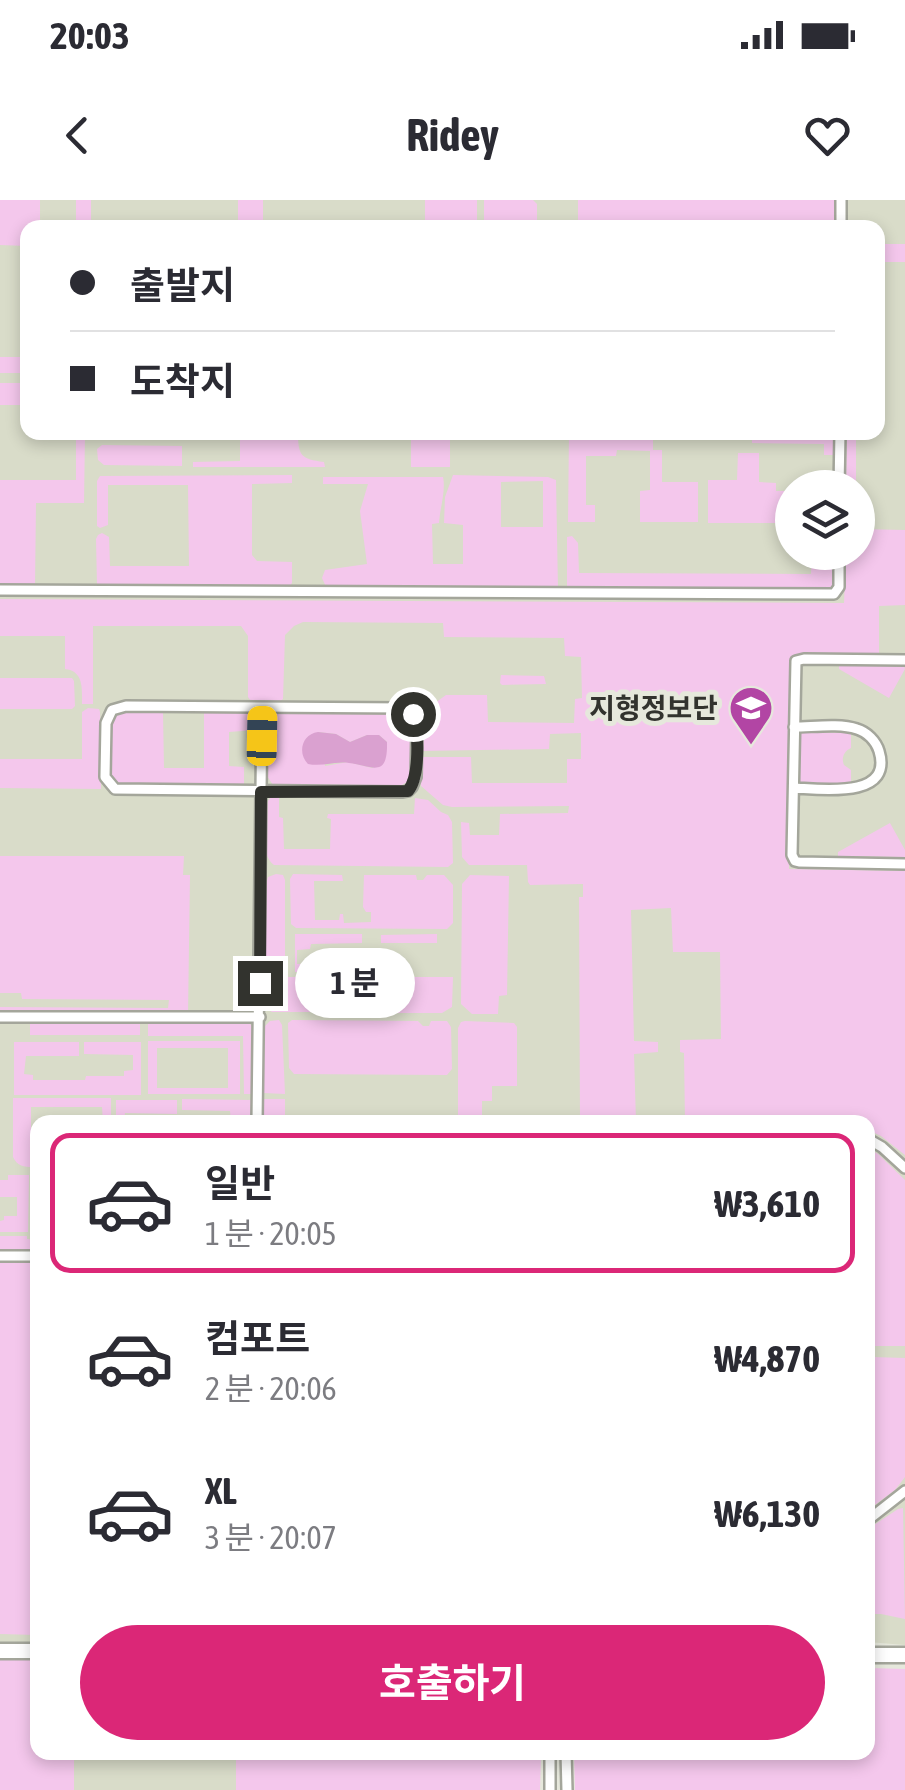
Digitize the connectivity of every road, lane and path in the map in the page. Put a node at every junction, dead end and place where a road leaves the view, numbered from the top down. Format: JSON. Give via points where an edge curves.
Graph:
{"nodes":[{"id":1,"x":840,"y":440,"type":"edge"},
{"id":2,"x":840,"y":470,"type":"edge"},
{"id":3,"x":839,"y":570,"type":"edge"},
{"id":4,"x":0,"y":590,"type":"edge"},
{"id":5,"x":905,"y":660,"type":"edge"},
{"id":6,"x":262,"y":708,"type":"junction"},
{"id":7,"x":794,"y":727,"type":"junction"},
{"id":8,"x":794,"y":788,"type":"junction"},
{"id":9,"x":261,"y":792,"type":"junction"},
{"id":10,"x":905,"y":864,"type":"edge"},
{"id":11,"x":0,"y":1016,"type":"edge"},
{"id":12,"x":260,"y":1017,"type":"junction"},
{"id":13,"x":257,"y":1115,"type":"edge"},
{"id":14,"x":875,"y":1144,"type":"edge"},
{"id":15,"x":905,"y":1168,"type":"edge"},
{"id":16,"x":0,"y":1256,"type":"edge"},
{"id":17,"x":30,"y":1256,"type":"edge"},
{"id":18,"x":905,"y":1491,"type":"edge"},
{"id":19,"x":875,"y":1515,"type":"edge"},
{"id":20,"x":0,"y":1651,"type":"edge"},
{"id":21,"x":30,"y":1651,"type":"edge"},
{"id":22,"x":875,"y":1654,"type":"edge"},
{"id":23,"x":905,"y":1655,"type":"edge"},
{"id":24,"x":550,"y":1760,"type":"edge"},
{"id":25,"x":566,"y":1760,"type":"edge"},
{"id":26,"x":550,"y":1790,"type":"edge"},
{"id":27,"x":566,"y":1790,"type":"edge"}],
"edges":[{"from":1,"to":2,"type":"street"},
{"from":3,"to":4,"type":"street","via":[[834,594]]},
{"from":5,"to":7,"type":"street","via":[[796,661]]},
{"from":6,"to":9,"type":"street"},
{"from":6,"to":9,"type":"street","via":[[406,708],[416,720],[416,765],[412,788],[402,792]]},
{"from":6,"to":9,"type":"street","via":[[123,706],[106,723],[106,777],[115,789]]},
{"from":7,"to":8,"type":"street"},
{"from":7,"to":8,"type":"street","via":[[859,730],[875,743],[880,761],[873,778],[857,789]]},
{"from":8,"to":10,"type":"street","via":[[795,861]]},
{"from":9,"to":12,"type":"street"},
{"from":11,"to":12,"type":"street"},
{"from":12,"to":13,"type":"street"},
{"from":14,"to":15,"type":"street"},
{"from":16,"to":17,"type":"street"},
{"from":18,"to":19,"type":"street"},
{"from":20,"to":21,"type":"street"},
{"from":22,"to":23,"type":"street"},
{"from":24,"to":26,"type":"street"},
{"from":25,"to":27,"type":"street"}]}
